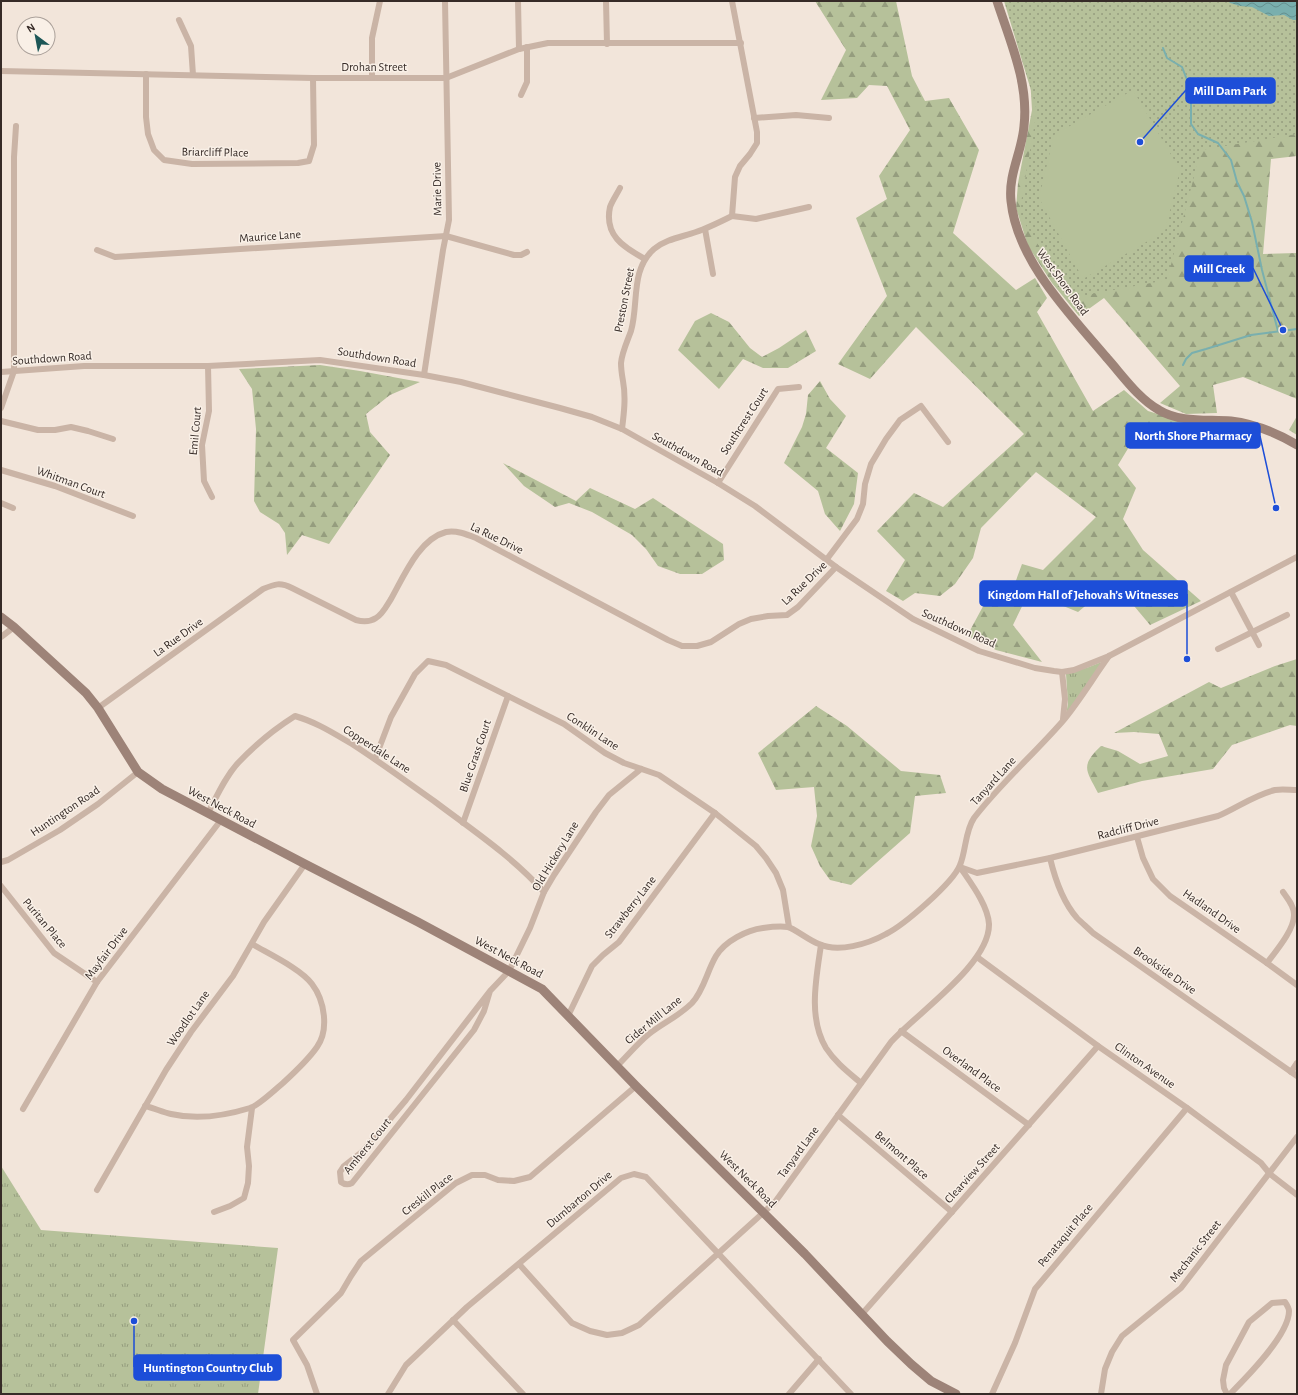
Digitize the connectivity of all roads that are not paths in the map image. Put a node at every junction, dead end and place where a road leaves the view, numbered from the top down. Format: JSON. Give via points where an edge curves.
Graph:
{"nodes":[{"id":1,"x":380,"y":1,"type":"edge"},
{"id":2,"x":445,"y":1,"type":"edge"},
{"id":3,"x":518,"y":1,"type":"edge"},
{"id":4,"x":606,"y":1,"type":"edge"},
{"id":5,"x":732,"y":1,"type":"edge"},
{"id":6,"x":997,"y":1,"type":"edge"},
{"id":7,"x":179,"y":20,"type":"dead end"},
{"id":8,"x":741,"y":43,"type":"junction"},
{"id":9,"x":607,"y":44,"type":"junction"},
{"id":10,"x":527,"y":48,"type":"junction"},
{"id":11,"x":519,"y":49,"type":"junction"},
{"id":12,"x":1,"y":71,"type":"edge"},
{"id":13,"x":146,"y":74,"type":"junction"},
{"id":14,"x":193,"y":74,"type":"junction"},
{"id":15,"x":372,"y":77,"type":"junction"},
{"id":16,"x":312,"y":78,"type":"junction"},
{"id":17,"x":446,"y":78,"type":"junction"},
{"id":18,"x":521,"y":95,"type":"dead end"},
{"id":19,"x":754,"y":118,"type":"junction"},
{"id":20,"x":829,"y":118,"type":"dead end"},
{"id":21,"x":16,"y":126,"type":"dead end"},
{"id":22,"x":620,"y":188,"type":"dead end"},
{"id":23,"x":809,"y":207,"type":"dead end"},
{"id":24,"x":732,"y":216,"type":"junction"},
{"id":25,"x":705,"y":229,"type":"junction"},
{"id":26,"x":446,"y":236,"type":"junction"},
{"id":27,"x":97,"y":250,"type":"dead end"},
{"id":28,"x":527,"y":252,"type":"dead end"},
{"id":29,"x":644,"y":259,"type":"junction"},
{"id":30,"x":713,"y":274,"type":"dead end"},
{"id":31,"x":208,"y":366,"type":"junction"},
{"id":32,"x":14,"y":371,"type":"junction"},
{"id":33,"x":1,"y":372,"type":"edge"},
{"id":34,"x":424,"y":375,"type":"junction"},
{"id":35,"x":798,"y":387,"type":"dead end"},
{"id":36,"x":1,"y":408,"type":"edge"},
{"id":37,"x":1,"y":421,"type":"edge"},
{"id":38,"x":622,"y":429,"type":"junction"},
{"id":39,"x":113,"y":439,"type":"dead end"},
{"id":40,"x":948,"y":442,"type":"dead end"},
{"id":41,"x":1297,"y":445,"type":"edge"},
{"id":42,"x":1,"y":470,"type":"edge"},
{"id":43,"x":718,"y":483,"type":"junction"},
{"id":44,"x":212,"y":497,"type":"dead end"},
{"id":45,"x":1,"y":503,"type":"edge"},
{"id":46,"x":13,"y":508,"type":"dead end"},
{"id":47,"x":133,"y":516,"type":"dead end"},
{"id":48,"x":1297,"y":557,"type":"edge"},
{"id":49,"x":827,"y":559,"type":"junction"},
{"id":50,"x":836,"y":567,"type":"junction"},
{"id":51,"x":1232,"y":592,"type":"junction"},
{"id":52,"x":1287,"y":615,"type":"dead end"},
{"id":53,"x":1,"y":617,"type":"edge"},
{"id":54,"x":14,"y":627,"type":"junction"},
{"id":55,"x":1253,"y":632,"type":"junction"},
{"id":56,"x":1,"y":637,"type":"edge"},
{"id":57,"x":1259,"y":645,"type":"dead end"},
{"id":58,"x":1218,"y":649,"type":"dead end"},
{"id":59,"x":1108,"y":656,"type":"junction"},
{"id":60,"x":1062,"y":672,"type":"junction"},
{"id":61,"x":508,"y":696,"type":"junction"},
{"id":62,"x":98,"y":708,"type":"junction"},
{"id":63,"x":1063,"y":721,"type":"junction"},
{"id":64,"x":375,"y":759,"type":"junction"},
{"id":65,"x":641,"y":768,"type":"junction"},
{"id":66,"x":138,"y":772,"type":"junction"},
{"id":67,"x":1297,"y":790,"type":"edge"},
{"id":68,"x":208,"y":812,"type":"junction"},
{"id":69,"x":715,"y":813,"type":"junction"},
{"id":70,"x":221,"y":820,"type":"junction"},
{"id":71,"x":463,"y":823,"type":"junction"},
{"id":72,"x":1136,"y":837,"type":"junction"},
{"id":73,"x":1050,"y":858,"type":"junction"},
{"id":74,"x":1,"y":862,"type":"edge"},
{"id":75,"x":305,"y":864,"type":"junction"},
{"id":76,"x":960,"y":867,"type":"junction"},
{"id":77,"x":1,"y":886,"type":"edge"},
{"id":78,"x":544,"y":892,"type":"junction"},
{"id":79,"x":1282,"y":892,"type":"dead end"},
{"id":80,"x":789,"y":927,"type":"junction"},
{"id":81,"x":252,"y":944,"type":"junction"},
{"id":82,"x":820,"y":946,"type":"junction"},
{"id":83,"x":977,"y":957,"type":"junction"},
{"id":84,"x":1267,"y":963,"type":"junction"},
{"id":85,"x":510,"y":971,"type":"junction"},
{"id":86,"x":97,"y":982,"type":"junction"},
{"id":87,"x":1297,"y":985,"type":"edge"},
{"id":88,"x":490,"y":991,"type":"junction"},
{"id":89,"x":568,"y":1016,"type":"junction"},
{"id":90,"x":901,"y":1031,"type":"junction"},
{"id":91,"x":1098,"y":1046,"type":"junction"},
{"id":92,"x":1297,"y":1063,"type":"edge"},
{"id":93,"x":617,"y":1066,"type":"junction"},
{"id":94,"x":1291,"y":1072,"type":"junction"},
{"id":95,"x":1297,"y":1076,"type":"edge"},
{"id":96,"x":861,"y":1083,"type":"junction"},
{"id":97,"x":636,"y":1086,"type":"junction"},
{"id":98,"x":145,"y":1106,"type":"junction"},
{"id":99,"x":23,"y":1108,"type":"dead end"},
{"id":100,"x":252,"y":1108,"type":"junction"},
{"id":101,"x":1187,"y":1108,"type":"junction"},
{"id":102,"x":838,"y":1115,"type":"junction"},
{"id":103,"x":1029,"y":1125,"type":"junction"},
{"id":104,"x":1297,"y":1137,"type":"edge"},
{"id":105,"x":1270,"y":1174,"type":"junction"},
{"id":106,"x":97,"y":1190,"type":"dead end"},
{"id":107,"x":1297,"y":1195,"type":"edge"},
{"id":108,"x":214,"y":1212,"type":"dead end"},
{"id":109,"x":763,"y":1212,"type":"junction"},
{"id":110,"x":952,"y":1212,"type":"junction"},
{"id":111,"x":718,"y":1254,"type":"junction"},
{"id":112,"x":519,"y":1264,"type":"junction"},
{"id":113,"x":862,"y":1314,"type":"junction"},
{"id":114,"x":453,"y":1320,"type":"junction"},
{"id":115,"x":819,"y":1359,"type":"junction"},
{"id":116,"x":317,"y":1394,"type":"edge"},
{"id":117,"x":388,"y":1394,"type":"edge"},
{"id":118,"x":523,"y":1394,"type":"edge"},
{"id":119,"x":789,"y":1394,"type":"edge"},
{"id":120,"x":851,"y":1394,"type":"edge"},
{"id":121,"x":956,"y":1394,"type":"edge"},
{"id":122,"x":992,"y":1394,"type":"edge"},
{"id":123,"x":1101,"y":1394,"type":"edge"},
{"id":124,"x":1227,"y":1394,"type":"edge"},
{"id":125,"x":1230,"y":1394,"type":"edge"}],
"edges":[{"from":1,"to":15,"type":"street","via":[[372,38]]},
{"from":2,"to":17,"type":"street","name":"Marie Drive"},
{"from":3,"to":11,"type":"street"},
{"from":4,"to":9,"type":"street"},
{"from":5,"to":8,"type":"street"},
{"from":6,"to":41,"type":"street","name":"West Shore Road","via":[[1018,69],[1025,106],[1023,135],[1011,179],[1012,209],[1021,242],[1041,275],[1123,376],[1155,408],[1179,417],[1253,425]]},
{"from":7,"to":14,"type":"street","via":[[191,46]]},
{"from":8,"to":9,"type":"street","name":"Drohan Street"},
{"from":8,"to":19,"type":"street"},
{"from":9,"to":10,"type":"street","name":"Drohan Street","via":[[548,44]]},
{"from":10,"to":11,"type":"street","name":"Drohan Street"},
{"from":10,"to":18,"type":"street","via":[[527,82]]},
{"from":11,"to":17,"type":"street","name":"Drohan Street"},
{"from":12,"to":13,"type":"street","name":"Drohan Street"},
{"from":13,"to":14,"type":"street","name":"Drohan Street"},
{"from":13,"to":16,"type":"street","name":"Briarcliff Place","via":[[146,117],[148,134],[154,150],[164,160],[192,164],[298,163],[309,160],[314,145]]},
{"from":14,"to":16,"type":"street","name":"Drohan Street"},
{"from":15,"to":16,"type":"street","name":"Drohan Street"},
{"from":15,"to":17,"type":"street","name":"Drohan Street"},
{"from":17,"to":26,"type":"street","name":"Marie Drive","via":[[449,220]]},
{"from":19,"to":20,"type":"street","via":[[796,115]]},
{"from":19,"to":24,"type":"street","via":[[757,143],[735,177]]},
{"from":21,"to":32,"type":"street"},
{"from":22,"to":29,"type":"street","via":[[611,206],[608,221],[613,236],[626,249]]},
{"from":23,"to":24,"type":"street","via":[[756,219]]},
{"from":24,"to":25,"type":"street","name":"Preston Street"},
{"from":25,"to":29,"type":"street","name":"Preston Street","via":[[667,240]]},
{"from":25,"to":30,"type":"street"},
{"from":26,"to":27,"type":"street","name":"Maurice Lane","via":[[115,257]]},
{"from":26,"to":28,"type":"street","name":"Maurice Lane","via":[[514,255]]},
{"from":26,"to":34,"type":"street","name":"Marie Drive"},
{"from":29,"to":38,"type":"street","name":"Preston Street","via":[[636,285],[631,331],[621,361],[625,411]]},
{"from":31,"to":32,"type":"street","name":"Southdown Road","via":[[84,366]]},
{"from":31,"to":34,"type":"street","name":"Southdown Road","via":[[320,360]]},
{"from":31,"to":44,"type":"street","name":"Emil Court","via":[[209,411],[202,445],[204,482]]},
{"from":32,"to":33,"type":"street","name":"Southdown Road"},
{"from":32,"to":36,"type":"street"},
{"from":34,"to":38,"type":"street","name":"Southdown Road","via":[[560,408]]},
{"from":35,"to":43,"type":"street","name":"Southcrest Court","via":[[778,389]]},
{"from":37,"to":39,"type":"street","via":[[38,430],[71,427]]},
{"from":38,"to":43,"type":"street","name":"Southdown Road"},
{"from":40,"to":49,"type":"street","name":"La Rue Drive","via":[[921,406],[900,420],[871,464],[863,504],[857,519]]},
{"from":42,"to":47,"type":"street","name":"Whitman Court","via":[[55,486]]},
{"from":43,"to":49,"type":"street","name":"Southdown Road","via":[[756,506]]},
{"from":45,"to":46,"type":"street"},
{"from":48,"to":51,"type":"street","name":"Southdown Road"},
{"from":49,"to":50,"type":"street","name":"Southdown Road"},
{"from":50,"to":60,"type":"street","name":"Southdown Road","via":[[913,619],[974,648],[1035,668]]},
{"from":50,"to":62,"type":"street","name":"La Rue Drive","via":[[787,615],[751,619],[711,642],[697,646],[682,646],[476,538],[460,532],[447,532],[432,538],[421,548],[377,618],[366,622],[356,620],[283,584],[273,584]]},
{"from":51,"to":55,"type":"street"},
{"from":51,"to":59,"type":"street","name":"Southdown Road"},
{"from":52,"to":55,"type":"street"},
{"from":53,"to":54,"type":"street","name":"West Neck Road"},
{"from":54,"to":56,"type":"street"},
{"from":54,"to":62,"type":"street","name":"West Neck Road","via":[[86,693]]},
{"from":55,"to":57,"type":"street"},
{"from":55,"to":58,"type":"street"},
{"from":59,"to":60,"type":"street","name":"Southdown Road","via":[[1074,670]]},
{"from":59,"to":63,"type":"street","name":"Tanyard Lane"},
{"from":60,"to":63,"type":"street","via":[[1065,699]]},
{"from":61,"to":64,"type":"street","name":"Conklin Lane","via":[[446,664],[428,661],[415,674],[391,717]]},
{"from":61,"to":65,"type":"street","name":"Conklin Lane","via":[[564,724],[605,753]]},
{"from":61,"to":71,"type":"street","name":"Blue Grass Court"},
{"from":62,"to":66,"type":"street","name":"West Neck Road"},
{"from":63,"to":76,"type":"street","name":"Tanyard Lane","via":[[996,791],[973,821]]},
{"from":64,"to":68,"type":"street","name":"Copperdale Lane","via":[[332,732],[295,716],[277,727],[238,763]]},
{"from":64,"to":71,"type":"street","name":"Copperdale Lane"},
{"from":65,"to":69,"type":"street","name":"Conklin Lane","via":[[659,775]]},
{"from":65,"to":78,"type":"street","name":"Old Hickory Lane","via":[[609,795]]},
{"from":66,"to":68,"type":"street","name":"West Neck Road","via":[[162,789]]},
{"from":66,"to":74,"type":"street","name":"Huntington Road","via":[[60,830]]},
{"from":67,"to":72,"type":"street","name":"Radcliff Drive","via":[[1277,790],[1260,795],[1218,816]]},
{"from":68,"to":70,"type":"street","name":"West Neck Road"},
{"from":69,"to":80,"type":"street","name":"Conklin Lane","via":[[756,846],[776,873],[783,890]]},
{"from":69,"to":89,"type":"street","name":"Strawberry Lane","via":[[620,942],[592,966]]},
{"from":70,"to":75,"type":"street","name":"West Neck Road"},
{"from":70,"to":86,"type":"street","name":"Mayfair Drive"},
{"from":71,"to":78,"type":"street","name":"Copperdale Lane","via":[[532,878]]},
{"from":72,"to":73,"type":"street","name":"Radcliff Drive"},
{"from":72,"to":84,"type":"street","name":"Hadland Drive","via":[[1142,858],[1153,879],[1170,896]]},
{"from":73,"to":76,"type":"street","name":"Radcliff Drive","via":[[978,873]]},
{"from":73,"to":94,"type":"street","name":"Brookside Drive","via":[[1055,880],[1065,900],[1077,918],[1093,933]]},
{"from":75,"to":81,"type":"street","name":"Woodlot Lane","via":[[264,922]]},
{"from":75,"to":85,"type":"street","name":"West Neck Road"},
{"from":76,"to":82,"type":"street","name":"Tanyard Lane","via":[[927,903],[886,935],[860,945],[841,948]]},
{"from":76,"to":83,"type":"street","name":"Tanyard Lane","via":[[980,898],[989,923],[987,939]]},
{"from":77,"to":86,"type":"street","name":"Puritan Place","via":[[54,953]]},
{"from":78,"to":85,"type":"street","name":"Old Hickory Lane"},
{"from":79,"to":84,"type":"street","via":[[1292,906],[1294,919]]},
{"from":80,"to":82,"type":"street"},
{"from":80,"to":93,"type":"street","name":"Cider Mill Lane","via":[[747,932],[730,942],[717,954],[693,1001],[681,1013],[649,1034]]},
{"from":81,"to":98,"type":"street","name":"Woodlot Lane","via":[[233,976],[170,1063]]},
{"from":81,"to":100,"type":"street","via":[[312,983],[320,997],[324,1014],[324,1029],[318,1047],[275,1091]]},
{"from":82,"to":96,"type":"street","via":[[815,1002],[818,1031],[826,1048],[838,1063]]},
{"from":83,"to":90,"type":"street","name":"Tanyard Lane","via":[[951,986]]},
{"from":83,"to":91,"type":"street","name":"Clinton Avenue"},
{"from":84,"to":87,"type":"street","name":"Hadland Drive"},
{"from":85,"to":88,"type":"street","name":"Amherst Court"},
{"from":85,"to":89,"type":"street","name":"West Neck Road","via":[[542,989]]},
{"from":86,"to":99,"type":"street","name":"Mayfair Drive"},
{"from":88,"to":88,"type":"street","name":"Amherst Court","via":[[364,1151],[344,1166],[340,1176],[343,1184],[352,1183],[474,1030],[484,1011]]},
{"from":89,"to":93,"type":"street","name":"West Neck Road"},
{"from":90,"to":96,"type":"street","name":"Tanyard Lane"},
{"from":90,"to":103,"type":"street","name":"Overland Place"},
{"from":91,"to":101,"type":"street","name":"Clinton Avenue"},
{"from":91,"to":103,"type":"street","name":"Clearview Street"},
{"from":92,"to":94,"type":"street"},
{"from":93,"to":97,"type":"street","name":"West Neck Road"},
{"from":94,"to":95,"type":"street","name":"Brookside Drive"},
{"from":96,"to":102,"type":"street","name":"Tanyard Lane"},
{"from":97,"to":109,"type":"street","name":"West Neck Road"},
{"from":97,"to":116,"type":"street","name":"Creskill Place","via":[[530,1177],[514,1181],[472,1175],[456,1183],[362,1261],[341,1293],[293,1340],[307,1365]]},
{"from":98,"to":100,"type":"street","via":[[191,1117],[213,1116]]},
{"from":98,"to":106,"type":"street","name":"Woodlot Lane"},
{"from":100,"to":108,"type":"street","via":[[247,1147],[248,1183],[244,1198]]},
{"from":101,"to":105,"type":"street","name":"Clinton Avenue","via":[[1261,1163]]},
{"from":101,"to":122,"type":"street","name":"Penataquit Place","via":[[1035,1289]]},
{"from":102,"to":109,"type":"street","name":"Tanyard Lane","via":[[775,1202]]},
{"from":102,"to":110,"type":"street","name":"Belmont Place"},
{"from":103,"to":110,"type":"street","name":"Clearview Street"},
{"from":104,"to":105,"type":"street","name":"Mechanic Street"},
{"from":105,"to":107,"type":"street","name":"Clinton Avenue"},
{"from":105,"to":123,"type":"street","name":"Mechanic Street","via":[[1181,1288],[1122,1336],[1105,1369]]},
{"from":109,"to":111,"type":"street","name":"Tanyard Lane"},
{"from":109,"to":113,"type":"street","name":"West Neck Road"},
{"from":110,"to":113,"type":"street","name":"Clearview Street"},
{"from":111,"to":112,"type":"street","name":"Tanyard Lane","via":[[639,1325],[622,1333],[607,1335],[572,1323]]},
{"from":111,"to":112,"type":"street","name":"Dumbarton Drive","via":[[646,1177],[634,1174],[621,1178]]},
{"from":111,"to":115,"type":"street","name":"Dumbarton Drive"},
{"from":112,"to":114,"type":"street","name":"Dumbarton Drive"},
{"from":113,"to":121,"type":"street","name":"West Neck Road","via":[[911,1364],[931,1381]]},
{"from":114,"to":117,"type":"street","name":"Dumbarton Drive","via":[[406,1365]]},
{"from":114,"to":118,"type":"street"},
{"from":115,"to":119,"type":"street"},
{"from":115,"to":120,"type":"street","name":"Dumbarton Drive"},
{"from":124,"to":125,"type":"street","via":[[1223,1380],[1226,1365],[1249,1322],[1272,1303],[1285,1302],[1289,1309],[1287,1321],[1279,1336],[1257,1366]]}]}
